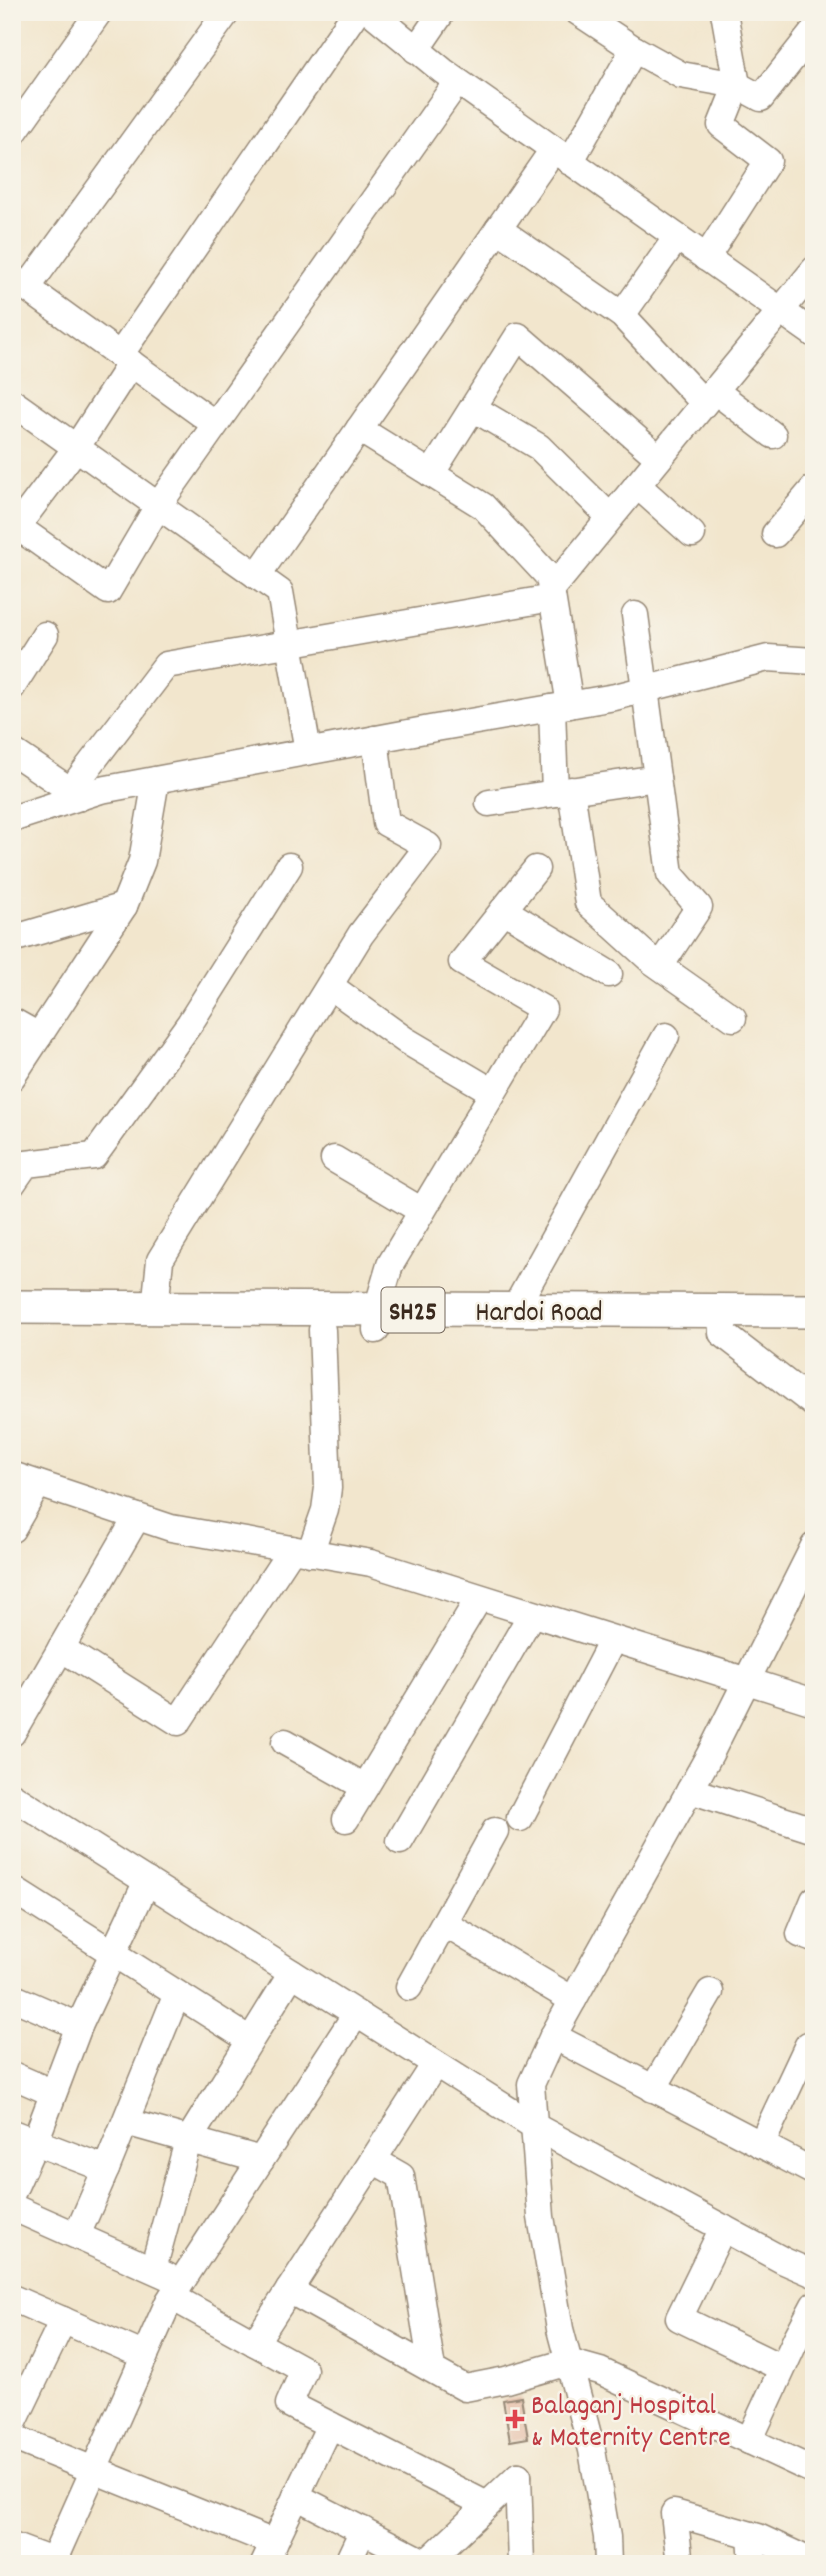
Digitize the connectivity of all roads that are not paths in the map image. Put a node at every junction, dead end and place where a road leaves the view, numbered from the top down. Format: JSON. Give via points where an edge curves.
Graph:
{"nodes":[{"id":1,"x":99,"y":12,"type":"edge"},
{"id":2,"x":228,"y":12,"type":"edge"},
{"id":3,"x":356,"y":12,"type":"edge"},
{"id":4,"x":371,"y":12,"type":"edge"},
{"id":5,"x":442,"y":12,"type":"edge"},
{"id":6,"x":578,"y":12,"type":"edge"},
{"id":7,"x":724,"y":12,"type":"edge"},
{"id":8,"x":814,"y":31,"type":"edge"},
{"id":9,"x":634,"y":49,"type":"junction"},
{"id":10,"x":416,"y":50,"type":"junction"},
{"id":11,"x":457,"y":82,"type":"junction"},
{"id":12,"x":737,"y":85,"type":"junction"},
{"id":13,"x":12,"y":135,"type":"edge"},
{"id":14,"x":562,"y":156,"type":"junction"},
{"id":15,"x":498,"y":229,"type":"junction"},
{"id":16,"x":677,"y":237,"type":"junction"},
{"id":17,"x":706,"y":258,"type":"junction"},
{"id":18,"x":814,"y":270,"type":"edge"},
{"id":19,"x":20,"y":283,"type":"edge"},
{"id":20,"x":780,"y":310,"type":"junction"},
{"id":21,"x":622,"y":315,"type":"junction"},
{"id":22,"x":814,"y":334,"type":"edge"},
{"id":23,"x":125,"y":358,"type":"junction"},
{"id":24,"x":709,"y":397,"type":"junction"},
{"id":25,"x":12,"y":402,"type":"edge"},
{"id":26,"x":473,"y":408,"type":"junction"},
{"id":27,"x":215,"y":424,"type":"junction"},
{"id":28,"x":359,"y":429,"type":"junction"},
{"id":29,"x":773,"y":435,"type":"dead end"},
{"id":30,"x":76,"y":447,"type":"junction"},
{"id":31,"x":659,"y":458,"type":"junction"},
{"id":32,"x":431,"y":474,"type":"junction"},
{"id":33,"x":637,"y":485,"type":"junction"},
{"id":34,"x":814,"y":488,"type":"edge"},
{"id":35,"x":158,"y":506,"type":"junction"},
{"id":36,"x":610,"y":517,"type":"junction"},
{"id":37,"x":14,"y":527,"type":"edge"},
{"id":38,"x":692,"y":534,"type":"dead end"},
{"id":39,"x":775,"y":534,"type":"dead end"},
{"id":40,"x":257,"y":576,"type":"junction"},
{"id":41,"x":551,"y":594,"type":"junction"},
{"id":42,"x":635,"y":615,"type":"dead end"},
{"id":43,"x":45,"y":635,"type":"dead end"},
{"id":44,"x":289,"y":643,"type":"junction"},
{"id":45,"x":814,"y":661,"type":"edge"},
{"id":46,"x":12,"y":687,"type":"edge"},
{"id":47,"x":646,"y":689,"type":"junction"},
{"id":48,"x":561,"y":706,"type":"junction"},
{"id":49,"x":375,"y":739,"type":"junction"},
{"id":50,"x":12,"y":751,"type":"edge"},
{"id":51,"x":308,"y":751,"type":"junction"},
{"id":52,"x":657,"y":778,"type":"junction"},
{"id":53,"x":156,"y":780,"type":"junction"},
{"id":54,"x":563,"y":792,"type":"junction"},
{"id":55,"x":80,"y":797,"type":"junction"},
{"id":56,"x":489,"y":803,"type":"dead end"},
{"id":57,"x":12,"y":819,"type":"edge"},
{"id":58,"x":289,"y":866,"type":"dead end"},
{"id":59,"x":536,"y":869,"type":"dead end"},
{"id":60,"x":124,"y":906,"type":"junction"},
{"id":61,"x":503,"y":911,"type":"junction"},
{"id":62,"x":12,"y":939,"type":"edge"},
{"id":63,"x":660,"y":966,"type":"junction"},
{"id":64,"x":609,"y":974,"type":"dead end"},
{"id":65,"x":330,"y":986,"type":"junction"},
{"id":66,"x":733,"y":1018,"type":"dead end"},
{"id":67,"x":12,"y":1021,"type":"edge"},
{"id":68,"x":39,"y":1036,"type":"junction"},
{"id":69,"x":666,"y":1036,"type":"dead end"},
{"id":70,"x":12,"y":1077,"type":"edge"},
{"id":71,"x":494,"y":1092,"type":"junction"},
{"id":72,"x":334,"y":1159,"type":"dead end"},
{"id":73,"x":12,"y":1184,"type":"edge"},
{"id":74,"x":422,"y":1211,"type":"junction"},
{"id":75,"x":12,"y":1307,"type":"edge"},
{"id":76,"x":155,"y":1308,"type":"junction"},
{"id":77,"x":513,"y":1310,"type":"junction"},
{"id":78,"x":814,"y":1311,"type":"edge"},
{"id":79,"x":376,"y":1320,"type":"junction"},
{"id":80,"x":721,"y":1322,"type":"junction"},
{"id":81,"x":12,"y":1328,"type":"edge"},
{"id":82,"x":322,"y":1329,"type":"junction"},
{"id":83,"x":814,"y":1334,"type":"edge"},
{"id":84,"x":814,"y":1404,"type":"edge"},
{"id":85,"x":12,"y":1475,"type":"edge"},
{"id":86,"x":37,"y":1484,"type":"junction"},
{"id":87,"x":137,"y":1517,"type":"junction"},
{"id":88,"x":12,"y":1529,"type":"edge"},
{"id":89,"x":814,"y":1546,"type":"edge"},
{"id":90,"x":301,"y":1551,"type":"junction"},
{"id":91,"x":479,"y":1598,"type":"junction"},
{"id":92,"x":531,"y":1615,"type":"junction"},
{"id":93,"x":612,"y":1640,"type":"junction"},
{"id":94,"x":61,"y":1648,"type":"junction"},
{"id":95,"x":746,"y":1682,"type":"junction"},
{"id":96,"x":814,"y":1702,"type":"edge"},
{"id":97,"x":12,"y":1733,"type":"edge"},
{"id":98,"x":285,"y":1742,"type":"dead end"},
{"id":99,"x":365,"y":1787,"type":"junction"},
{"id":100,"x":690,"y":1790,"type":"junction"},
{"id":101,"x":12,"y":1796,"type":"edge"},
{"id":102,"x":520,"y":1818,"type":"dead end"},
{"id":103,"x":346,"y":1819,"type":"dead end"},
{"id":104,"x":814,"y":1829,"type":"edge"},
{"id":105,"x":495,"y":1830,"type":"dead end"},
{"id":106,"x":400,"y":1841,"type":"dead end"},
{"id":107,"x":146,"y":1881,"type":"junction"},
{"id":108,"x":12,"y":1889,"type":"edge"},
{"id":109,"x":814,"y":1900,"type":"edge"},
{"id":110,"x":445,"y":1924,"type":"junction"},
{"id":111,"x":814,"y":1939,"type":"edge"},
{"id":112,"x":113,"y":1953,"type":"junction"},
{"id":113,"x":292,"y":1973,"type":"junction"},
{"id":114,"x":409,"y":1987,"type":"dead end"},
{"id":115,"x":710,"y":1992,"type":"dead end"},
{"id":116,"x":177,"y":1994,"type":"junction"},
{"id":117,"x":12,"y":1997,"type":"edge"},
{"id":118,"x":573,"y":2000,"type":"junction"},
{"id":119,"x":356,"y":2014,"type":"junction"},
{"id":120,"x":79,"y":2026,"type":"junction"},
{"id":121,"x":554,"y":2036,"type":"junction"},
{"id":122,"x":250,"y":2040,"type":"junction"},
{"id":123,"x":814,"y":2046,"type":"edge"},
{"id":124,"x":435,"y":2064,"type":"junction"},
{"id":125,"x":12,"y":2075,"type":"edge"},
{"id":126,"x":653,"y":2089,"type":"junction"},
{"id":127,"x":53,"y":2093,"type":"junction"},
{"id":128,"x":126,"y":2122,"type":"junction"},
{"id":129,"x":534,"y":2126,"type":"junction"},
{"id":130,"x":24,"y":2138,"type":"edge"},
{"id":131,"x":188,"y":2141,"type":"junction"},
{"id":132,"x":761,"y":2145,"type":"junction"},
{"id":133,"x":261,"y":2160,"type":"junction"},
{"id":134,"x":373,"y":2160,"type":"junction"},
{"id":135,"x":106,"y":2169,"type":"junction"},
{"id":136,"x":814,"y":2172,"type":"edge"},
{"id":137,"x":12,"y":2193,"type":"edge"},
{"id":138,"x":12,"y":2207,"type":"edge"},
{"id":139,"x":723,"y":2228,"type":"junction"},
{"id":140,"x":77,"y":2235,"type":"junction"},
{"id":141,"x":153,"y":2269,"type":"junction"},
{"id":142,"x":814,"y":2274,"type":"edge"},
{"id":143,"x":177,"y":2290,"type":"junction"},
{"id":144,"x":289,"y":2290,"type":"junction"},
{"id":145,"x":12,"y":2298,"type":"edge"},
{"id":146,"x":814,"y":2305,"type":"edge"},
{"id":147,"x":63,"y":2320,"type":"junction"},
{"id":148,"x":255,"y":2343,"type":"junction"},
{"id":149,"x":145,"y":2356,"type":"junction"},
{"id":150,"x":568,"y":2362,"type":"junction"},
{"id":151,"x":782,"y":2368,"type":"junction"},
{"id":152,"x":432,"y":2369,"type":"junction"},
{"id":153,"x":330,"y":2425,"type":"junction"},
{"id":154,"x":12,"y":2426,"type":"edge"},
{"id":155,"x":12,"y":2437,"type":"edge"},
{"id":156,"x":750,"y":2441,"type":"junction"},
{"id":157,"x":94,"y":2471,"type":"junction"},
{"id":158,"x":814,"y":2471,"type":"edge"},
{"id":159,"x":296,"y":2496,"type":"junction"},
{"id":160,"x":487,"y":2505,"type":"junction"},
{"id":161,"x":363,"y":2530,"type":"junction"},
{"id":162,"x":751,"y":2535,"type":"junction"},
{"id":163,"x":12,"y":2546,"type":"edge"},
{"id":164,"x":269,"y":2553,"type":"edge"},
{"id":165,"x":55,"y":2563,"type":"edge"},
{"id":166,"x":426,"y":2563,"type":"edge"},
{"id":167,"x":814,"y":2563,"type":"edge"},
{"id":168,"x":347,"y":2564,"type":"edge"},
{"id":169,"x":521,"y":2564,"type":"edge"},
{"id":170,"x":608,"y":2564,"type":"edge"},
{"id":171,"x":680,"y":2564,"type":"edge"},
{"id":172,"x":753,"y":2564,"type":"edge"}],
"edges":[{"from":1,"to":13,"type":"street"},
{"from":2,"to":19,"type":"street"},
{"from":3,"to":23,"type":"street"},
{"from":4,"to":10,"type":"street"},
{"from":5,"to":10,"type":"street"},
{"from":6,"to":9,"type":"street"},
{"from":7,"to":12,"type":"street"},
{"from":8,"to":12,"type":"street","via":[[761,98]]},
{"from":9,"to":12,"type":"street","via":[[681,75]]},
{"from":9,"to":14,"type":"street"},
{"from":10,"to":11,"type":"street"},
{"from":11,"to":14,"type":"street"},
{"from":11,"to":27,"type":"street"},
{"from":12,"to":17,"type":"street","via":[[721,125],[768,161]]},
{"from":14,"to":15,"type":"street"},
{"from":14,"to":16,"type":"street"},
{"from":15,"to":21,"type":"street"},
{"from":15,"to":28,"type":"street"},
{"from":16,"to":17,"type":"street"},
{"from":16,"to":21,"type":"street"},
{"from":17,"to":20,"type":"street"},
{"from":18,"to":20,"type":"street"},
{"from":19,"to":23,"type":"street"},
{"from":20,"to":22,"type":"street"},
{"from":20,"to":24,"type":"street"},
{"from":21,"to":24,"type":"street"},
{"from":23,"to":27,"type":"street"},
{"from":23,"to":30,"type":"street"},
{"from":24,"to":29,"type":"street"},
{"from":24,"to":31,"type":"street"},
{"from":25,"to":30,"type":"street"},
{"from":26,"to":31,"type":"street","via":[[518,336]]},
{"from":26,"to":32,"type":"street"},
{"from":26,"to":36,"type":"street","via":[[539,447]]},
{"from":27,"to":35,"type":"street"},
{"from":28,"to":32,"type":"street"},
{"from":28,"to":40,"type":"street"},
{"from":30,"to":35,"type":"street"},
{"from":30,"to":37,"type":"street"},
{"from":31,"to":33,"type":"street"},
{"from":32,"to":41,"type":"street","via":[[483,506],[548,577]]},
{"from":33,"to":36,"type":"street"},
{"from":33,"to":38,"type":"street"},
{"from":34,"to":39,"type":"street"},
{"from":35,"to":37,"type":"street","via":[[108,591]]},
{"from":35,"to":40,"type":"street"},
{"from":36,"to":41,"type":"street"},
{"from":40,"to":44,"type":"street","via":[[279,592]]},
{"from":41,"to":44,"type":"street"},
{"from":41,"to":48,"type":"street"},
{"from":42,"to":47,"type":"street"},
{"from":43,"to":46,"type":"street"},
{"from":44,"to":51,"type":"street"},
{"from":44,"to":55,"type":"street","via":[[166,665],[79,779]]},
{"from":45,"to":47,"type":"street","via":[[768,657]]},
{"from":47,"to":48,"type":"street"},
{"from":47,"to":52,"type":"street"},
{"from":48,"to":49,"type":"street"},
{"from":48,"to":54,"type":"street"},
{"from":49,"to":51,"type":"street"},
{"from":49,"to":65,"type":"street","via":[[386,823],[428,846],[361,934]]},
{"from":50,"to":55,"type":"street"},
{"from":51,"to":53,"type":"street"},
{"from":52,"to":54,"type":"street"},
{"from":52,"to":63,"type":"street","via":[[670,874],[699,907]]},
{"from":53,"to":55,"type":"street"},
{"from":53,"to":60,"type":"street","via":[[142,861]]},
{"from":54,"to":56,"type":"street"},
{"from":54,"to":63,"type":"street","via":[[588,903]]},
{"from":55,"to":57,"type":"street"},
{"from":58,"to":73,"type":"street","via":[[190,1023],[94,1156],[26,1164]]},
{"from":59,"to":61,"type":"street"},
{"from":60,"to":62,"type":"street"},
{"from":60,"to":68,"type":"street"},
{"from":61,"to":64,"type":"street"},
{"from":61,"to":71,"type":"street","via":[[462,962],[543,1009]]},
{"from":63,"to":66,"type":"street"},
{"from":65,"to":71,"type":"street","via":[[405,1040]]},
{"from":65,"to":76,"type":"street","via":[[160,1260]]},
{"from":67,"to":68,"type":"street"},
{"from":68,"to":70,"type":"street"},
{"from":69,"to":77,"type":"street"},
{"from":71,"to":74,"type":"street"},
{"from":72,"to":74,"type":"street"},
{"from":74,"to":79,"type":"street","via":[[390,1265]]},
{"from":75,"to":76,"type":"main road","name":"Hardoi Road","number":"SH25"},
{"from":76,"to":79,"type":"main road","name":"Hardoi Road","number":"SH25"},
{"from":77,"to":79,"type":"main road","name":"Hardoi Road","number":"SH25"},
{"from":77,"to":80,"type":"main road","name":"Hardoi Road","number":"SH25"},
{"from":78,"to":80,"type":"main road","name":"Hardoi Road","number":"SH25"},
{"from":79,"to":80,"type":"main road","name":"Hardoi Road","number":"SH25"},
{"from":79,"to":82,"type":"main road","name":"Hardoi Road","number":"SH25"},
{"from":80,"to":83,"type":"main road","name":"Hardoi Road","number":"SH25"},
{"from":80,"to":84,"type":"street"},
{"from":81,"to":82,"type":"main road","name":"Hardoi Road","number":"SH25"},
{"from":82,"to":90,"type":"street","via":[[328,1488],[325,1510]]},
{"from":85,"to":86,"type":"street"},
{"from":86,"to":87,"type":"street"},
{"from":86,"to":88,"type":"street"},
{"from":87,"to":90,"type":"street","via":[[171,1528]]},
{"from":87,"to":94,"type":"street"},
{"from":89,"to":95,"type":"street"},
{"from":90,"to":91,"type":"street","via":[[372,1563]]},
{"from":90,"to":94,"type":"street","via":[[178,1723]]},
{"from":91,"to":92,"type":"street"},
{"from":91,"to":99,"type":"street"},
{"from":92,"to":93,"type":"street"},
{"from":92,"to":106,"type":"street"},
{"from":93,"to":95,"type":"street"},
{"from":93,"to":102,"type":"street"},
{"from":94,"to":97,"type":"street"},
{"from":95,"to":96,"type":"street"},
{"from":95,"to":100,"type":"street"},
{"from":98,"to":99,"type":"street"},
{"from":99,"to":103,"type":"street"},
{"from":100,"to":104,"type":"street"},
{"from":100,"to":118,"type":"street"},
{"from":101,"to":107,"type":"street"},
{"from":105,"to":110,"type":"street"},
{"from":107,"to":112,"type":"street"},
{"from":107,"to":113,"type":"street"},
{"from":108,"to":112,"type":"street"},
{"from":109,"to":111,"type":"street","via":[[800,1934]]},
{"from":110,"to":114,"type":"street"},
{"from":110,"to":118,"type":"street"},
{"from":112,"to":116,"type":"street"},
{"from":112,"to":120,"type":"street"},
{"from":113,"to":119,"type":"street"},
{"from":113,"to":122,"type":"street"},
{"from":115,"to":126,"type":"street"},
{"from":116,"to":122,"type":"street"},
{"from":116,"to":128,"type":"street"},
{"from":117,"to":120,"type":"street"},
{"from":118,"to":121,"type":"street"},
{"from":119,"to":124,"type":"street"},
{"from":119,"to":133,"type":"street"},
{"from":120,"to":127,"type":"street"},
{"from":121,"to":126,"type":"street"},
{"from":121,"to":129,"type":"street","via":[[531,2084]]},
{"from":122,"to":131,"type":"street"},
{"from":123,"to":132,"type":"street","via":[[808,2045]]},
{"from":124,"to":129,"type":"street"},
{"from":124,"to":134,"type":"street"},
{"from":125,"to":127,"type":"street"},
{"from":126,"to":132,"type":"street"},
{"from":127,"to":130,"type":"street"},
{"from":128,"to":131,"type":"street"},
{"from":128,"to":135,"type":"street"},
{"from":129,"to":139,"type":"street"},
{"from":129,"to":150,"type":"street","via":[[541,2217]]},
{"from":130,"to":135,"type":"street"},
{"from":130,"to":137,"type":"street"},
{"from":131,"to":133,"type":"street"},
{"from":131,"to":141,"type":"street"},
{"from":132,"to":136,"type":"street"},
{"from":133,"to":143,"type":"street"},
{"from":134,"to":144,"type":"street"},
{"from":134,"to":152,"type":"street","via":[[401,2176]]},
{"from":135,"to":140,"type":"street"},
{"from":138,"to":140,"type":"street"},
{"from":139,"to":142,"type":"street"},
{"from":139,"to":151,"type":"street","via":[[679,2318]]},
{"from":140,"to":141,"type":"street"},
{"from":141,"to":143,"type":"street"},
{"from":143,"to":148,"type":"street"},
{"from":143,"to":149,"type":"street"},
{"from":144,"to":148,"type":"street"},
{"from":144,"to":152,"type":"street"},
{"from":145,"to":147,"type":"street"},
{"from":146,"to":151,"type":"street"},
{"from":147,"to":149,"type":"street"},
{"from":147,"to":154,"type":"street"},
{"from":148,"to":153,"type":"street","via":[[304,2370],[289,2404]]},
{"from":149,"to":157,"type":"street"},
{"from":150,"to":152,"type":"street","via":[[465,2388]]},
{"from":150,"to":156,"type":"street","via":[[600,2371]]},
{"from":150,"to":170,"type":"street","via":[[592,2450]]},
{"from":151,"to":156,"type":"street"},
{"from":153,"to":159,"type":"street"},
{"from":153,"to":160,"type":"street"},
{"from":155,"to":157,"type":"street"},
{"from":156,"to":158,"type":"street"},
{"from":157,"to":164,"type":"street"},
{"from":157,"to":165,"type":"street"},
{"from":159,"to":161,"type":"street"},
{"from":159,"to":164,"type":"street"},
{"from":160,"to":166,"type":"street"},
{"from":160,"to":169,"type":"street","via":[[518,2476]]},
{"from":161,"to":166,"type":"street"},
{"from":161,"to":168,"type":"street"},
{"from":162,"to":167,"type":"street"},
{"from":162,"to":171,"type":"street","via":[[674,2513]]},
{"from":162,"to":172,"type":"street"},
{"from":163,"to":165,"type":"street"}]}
